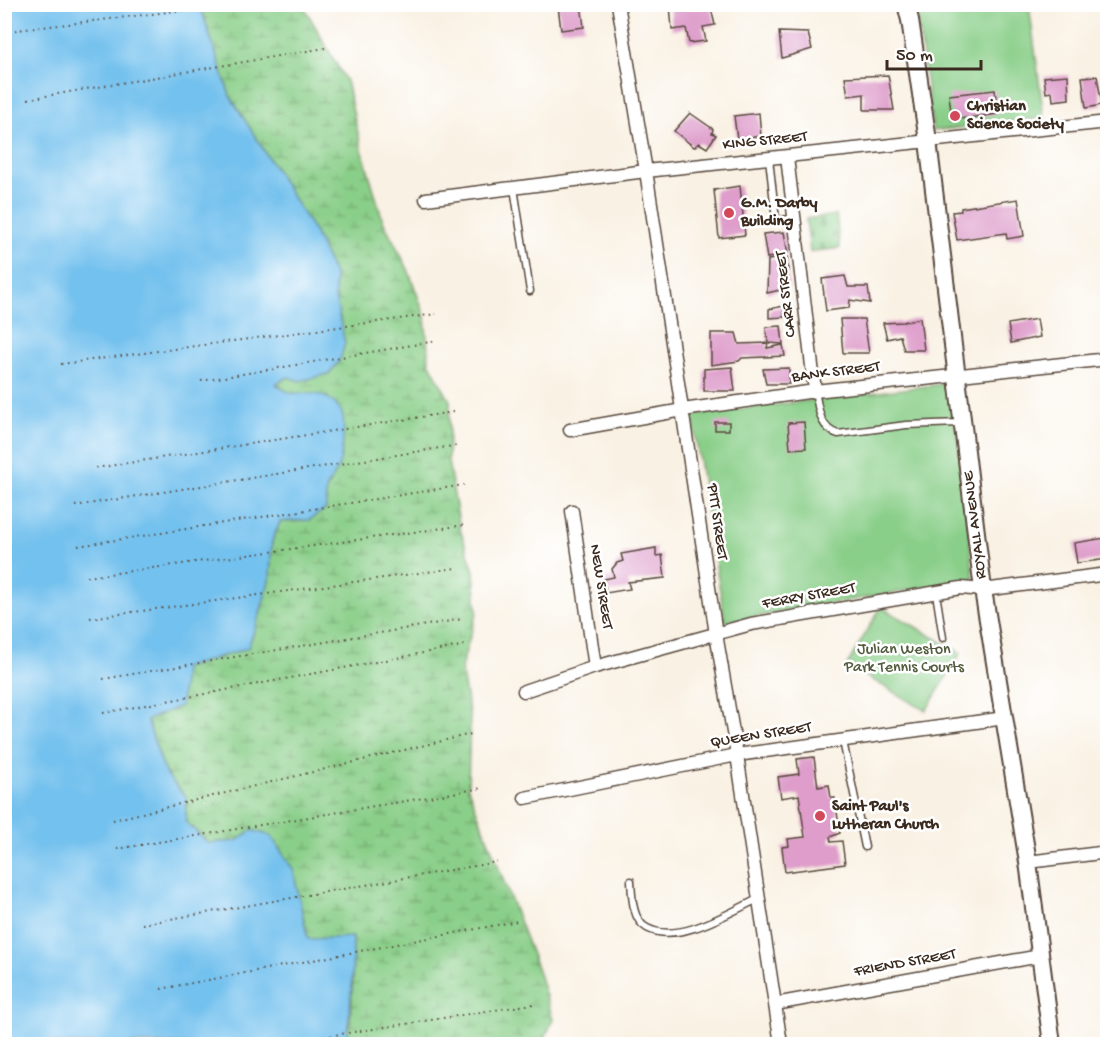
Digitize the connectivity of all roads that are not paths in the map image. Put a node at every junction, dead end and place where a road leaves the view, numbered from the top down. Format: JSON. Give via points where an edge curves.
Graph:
{"nodes":[{"id":1,"x":618,"y":4,"type":"edge"},
{"id":2,"x":906,"y":4,"type":"edge"},
{"id":3,"x":1107,"y":126,"type":"edge"},
{"id":4,"x":928,"y":141,"type":"junction"},
{"id":5,"x":786,"y":157,"type":"junction"},
{"id":6,"x":769,"y":159,"type":"junction"},
{"id":7,"x":646,"y":171,"type":"junction"},
{"id":8,"x":514,"y":188,"type":"junction"},
{"id":9,"x":426,"y":199,"type":"dead end"},
{"id":10,"x":794,"y":219,"type":"junction"},
{"id":11,"x":530,"y":291,"type":"dead end"},
{"id":12,"x":1107,"y":359,"type":"edge"},
{"id":13,"x":958,"y":375,"type":"junction"},
{"id":14,"x":815,"y":391,"type":"junction"},
{"id":15,"x":683,"y":410,"type":"junction"},
{"id":16,"x":964,"y":423,"type":"junction"},
{"id":17,"x":570,"y":430,"type":"dead end"},
{"id":18,"x":572,"y":511,"type":"dead end"},
{"id":19,"x":1107,"y":574,"type":"edge"},
{"id":20,"x":983,"y":590,"type":"junction"},
{"id":21,"x":936,"y":592,"type":"junction"},
{"id":22,"x":716,"y":634,"type":"junction"},
{"id":23,"x":943,"y":638,"type":"dead end"},
{"id":24,"x":596,"y":667,"type":"junction"},
{"id":25,"x":524,"y":691,"type":"dead end"},
{"id":26,"x":1005,"y":718,"type":"junction"},
{"id":27,"x":843,"y":740,"type":"junction"},
{"id":28,"x":737,"y":754,"type":"junction"},
{"id":29,"x":525,"y":798,"type":"dead end"},
{"id":30,"x":865,"y":847,"type":"dead end"},
{"id":31,"x":1107,"y":852,"type":"edge"},
{"id":32,"x":1028,"y":862,"type":"junction"},
{"id":33,"x":631,"y":881,"type":"dead end"},
{"id":34,"x":758,"y":899,"type":"junction"},
{"id":35,"x":1040,"y":956,"type":"junction"},
{"id":36,"x":775,"y":1004,"type":"junction"},
{"id":37,"x":781,"y":1044,"type":"edge"},
{"id":38,"x":1052,"y":1044,"type":"edge"}],
"edges":[{"from":1,"to":7,"type":"street","name":"PITT STREET"},
{"from":2,"to":4,"type":"street","name":"ROYALL AVENUE"},
{"from":3,"to":4,"type":"street","name":"KING STREET"},
{"from":4,"to":5,"type":"street","name":"KING STREET"},
{"from":4,"to":13,"type":"street","name":"ROYALL AVENUE"},
{"from":5,"to":6,"type":"street","name":"KING STREET"},
{"from":5,"to":10,"type":"street","name":"CARR STREET"},
{"from":6,"to":7,"type":"street","name":"KING STREET"},
{"from":6,"to":10,"type":"lane","via":[[776,220]]},
{"from":7,"to":8,"type":"street","name":"KING STREET"},
{"from":7,"to":15,"type":"street","name":"PITT STREET"},
{"from":8,"to":9,"type":"street","name":"KING STREET"},
{"from":8,"to":11,"type":"lane"},
{"from":10,"to":14,"type":"street","name":"CARR STREET"},
{"from":12,"to":13,"type":"street","name":"BANK STREET"},
{"from":13,"to":14,"type":"street","name":"BANK STREET"},
{"from":13,"to":16,"type":"street","name":"ROYALL AVENUE"},
{"from":14,"to":15,"type":"street","name":"BANK STREET"},
{"from":14,"to":16,"type":"lane","via":[[821,420],[830,432],[838,434],[906,425]]},
{"from":15,"to":17,"type":"street","name":"BANK STREET"},
{"from":15,"to":22,"type":"street","name":"PITT STREET"},
{"from":16,"to":20,"type":"street","name":"ROYALL AVENUE"},
{"from":18,"to":24,"type":"street","name":"NEW STREET"},
{"from":19,"to":20,"type":"street","name":"FERRY STREET"},
{"from":20,"to":21,"type":"street","name":"FERRY STREET"},
{"from":20,"to":26,"type":"street","name":"ROYALL AVENUE"},
{"from":21,"to":22,"type":"street","name":"FERRY STREET","via":[[751,624]]},
{"from":21,"to":23,"type":"lane"},
{"from":22,"to":24,"type":"street","name":"FERRY STREET"},
{"from":22,"to":28,"type":"street","name":"PITT STREET"},
{"from":24,"to":25,"type":"street","name":"FERRY STREET"},
{"from":26,"to":27,"type":"street","name":"QUEEN STREET"},
{"from":26,"to":32,"type":"street","name":"ROYALL AVENUE"},
{"from":27,"to":28,"type":"street","name":"QUEEN STREET"},
{"from":27,"to":30,"type":"lane"},
{"from":28,"to":29,"type":"street","name":"QUEEN STREET"},
{"from":28,"to":34,"type":"street","name":"PITT STREET"},
{"from":31,"to":32,"type":"street"},
{"from":32,"to":35,"type":"street","name":"ROYALL AVENUE"},
{"from":33,"to":34,"type":"lane","via":[[637,917],[646,928],[665,933],[695,928]]},
{"from":34,"to":36,"type":"street","name":"PITT STREET"},
{"from":35,"to":36,"type":"street","name":"FRIEND STREET"},
{"from":35,"to":38,"type":"street","name":"ROYALL AVENUE"},
{"from":36,"to":37,"type":"street","name":"PITT STREET"}]}
